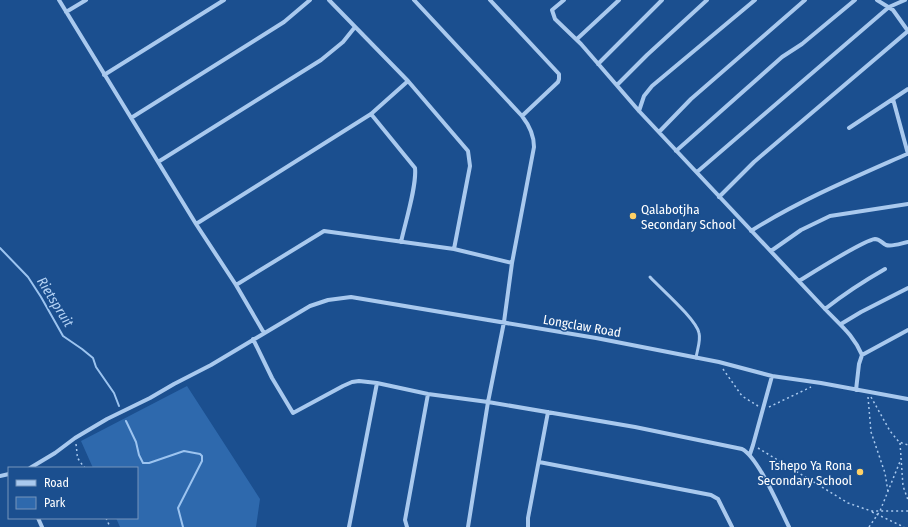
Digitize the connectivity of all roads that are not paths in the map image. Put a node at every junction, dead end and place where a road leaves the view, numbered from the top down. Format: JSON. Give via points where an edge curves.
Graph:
{"nodes":[{"id":1,"x":58,"y":0,"type":"edge"},
{"id":2,"x":86,"y":0,"type":"edge"},
{"id":3,"x":224,"y":0,"type":"edge"},
{"id":4,"x":310,"y":0,"type":"edge"},
{"id":5,"x":329,"y":0,"type":"edge"},
{"id":6,"x":414,"y":0,"type":"edge"},
{"id":7,"x":490,"y":0,"type":"edge"},
{"id":8,"x":564,"y":0,"type":"edge"},
{"id":9,"x":620,"y":0,"type":"edge"},
{"id":10,"x":662,"y":0,"type":"edge"},
{"id":11,"x":707,"y":0,"type":"edge"},
{"id":12,"x":755,"y":0,"type":"edge"},
{"id":13,"x":805,"y":0,"type":"edge"},
{"id":14,"x":855,"y":0,"type":"edge"},
{"id":15,"x":877,"y":0,"type":"edge"},
{"id":16,"x":905,"y":0,"type":"edge"},
{"id":17,"x":889,"y":7,"type":"junction"},
{"id":18,"x":66,"y":12,"type":"junction"},
{"id":19,"x":355,"y":27,"type":"junction"},
{"id":20,"x":908,"y":31,"type":"edge"},
{"id":21,"x":577,"y":39,"type":"junction"},
{"id":22,"x":598,"y":64,"type":"junction"},
{"id":23,"x":104,"y":75,"type":"junction"},
{"id":24,"x":408,"y":81,"type":"junction"},
{"id":25,"x":617,"y":85,"type":"junction"},
{"id":26,"x":908,"y":89,"type":"edge"},
{"id":27,"x":893,"y":99,"type":"junction"},
{"id":28,"x":639,"y":111,"type":"junction"},
{"id":29,"x":371,"y":114,"type":"junction"},
{"id":30,"x":522,"y":116,"type":"junction"},
{"id":31,"x":131,"y":118,"type":"junction"},
{"id":32,"x":849,"y":128,"type":"dead end"},
{"id":33,"x":659,"y":132,"type":"junction"},
{"id":34,"x":676,"y":151,"type":"junction"},
{"id":35,"x":908,"y":154,"type":"edge"},
{"id":36,"x":158,"y":162,"type":"junction"},
{"id":37,"x":697,"y":172,"type":"junction"},
{"id":38,"x":719,"y":196,"type":"junction"},
{"id":39,"x":908,"y":204,"type":"edge"},
{"id":40,"x":196,"y":224,"type":"junction"},
{"id":41,"x":751,"y":231,"type":"junction"},
{"id":42,"x":401,"y":242,"type":"junction"},
{"id":43,"x":908,"y":242,"type":"edge"},
{"id":44,"x":454,"y":249,"type":"junction"},
{"id":45,"x":770,"y":251,"type":"junction"},
{"id":46,"x":512,"y":263,"type":"junction"},
{"id":47,"x":885,"y":270,"type":"dead end"},
{"id":48,"x":650,"y":277,"type":"dead end"},
{"id":49,"x":799,"y":281,"type":"junction"},
{"id":50,"x":236,"y":285,"type":"junction"},
{"id":51,"x":908,"y":288,"type":"edge"},
{"id":52,"x":825,"y":309,"type":"junction"},
{"id":53,"x":504,"y":322,"type":"junction"},
{"id":54,"x":841,"y":324,"type":"junction"},
{"id":55,"x":908,"y":330,"type":"edge"},
{"id":56,"x":264,"y":333,"type":"junction"},
{"id":57,"x":253,"y":339,"type":"junction"},
{"id":58,"x":862,"y":355,"type":"junction"},
{"id":59,"x":696,"y":358,"type":"junction"},
{"id":60,"x":772,"y":376,"type":"junction"},
{"id":61,"x":377,"y":383,"type":"junction"},
{"id":62,"x":856,"y":390,"type":"junction"},
{"id":63,"x":428,"y":394,"type":"junction"},
{"id":64,"x":908,"y":399,"type":"edge"},
{"id":65,"x":488,"y":402,"type":"junction"},
{"id":66,"x":548,"y":412,"type":"junction"},
{"id":67,"x":750,"y":454,"type":"junction"},
{"id":68,"x":539,"y":462,"type":"junction"},
{"id":69,"x":32,"y":467,"type":"edge"},
{"id":70,"x":349,"y":527,"type":"edge"},
{"id":71,"x":407,"y":527,"type":"edge"},
{"id":72,"x":468,"y":527,"type":"edge"},
{"id":73,"x":528,"y":527,"type":"edge"},
{"id":74,"x":732,"y":527,"type":"edge"},
{"id":75,"x":789,"y":527,"type":"edge"}],
"edges":[{"from":1,"to":18,"type":"street"},
{"from":2,"to":18,"type":"street"},
{"from":3,"to":23,"type":"street"},
{"from":4,"to":31,"type":"street","via":[[284,22]]},
{"from":5,"to":19,"type":"street"},
{"from":6,"to":30,"type":"street"},
{"from":7,"to":30,"type":"street","via":[[559,74],[558,82]]},
{"from":8,"to":21,"type":"street","via":[[552,10],[552,13]]},
{"from":9,"to":21,"type":"street"},
{"from":10,"to":22,"type":"street"},
{"from":11,"to":25,"type":"street"},
{"from":12,"to":28,"type":"street","via":[[652,86],[644,96]]},
{"from":13,"to":33,"type":"street","via":[[691,99]]},
{"from":14,"to":34,"type":"street","via":[[802,44],[782,57]]},
{"from":15,"to":17,"type":"street"},
{"from":16,"to":17,"type":"street"},
{"from":17,"to":20,"type":"street"},
{"from":17,"to":37,"type":"street"},
{"from":18,"to":23,"type":"street"},
{"from":19,"to":24,"type":"street"},
{"from":19,"to":36,"type":"street","via":[[344,42],[320,60]]},
{"from":20,"to":38,"type":"street","via":[[754,162]]},
{"from":21,"to":22,"type":"street"},
{"from":22,"to":25,"type":"street"},
{"from":23,"to":31,"type":"street"},
{"from":24,"to":29,"type":"street"},
{"from":24,"to":44,"type":"street","via":[[470,155]]},
{"from":25,"to":28,"type":"street"},
{"from":26,"to":27,"type":"street"},
{"from":27,"to":32,"type":"street"},
{"from":27,"to":35,"type":"street"},
{"from":28,"to":33,"type":"street"},
{"from":29,"to":40,"type":"street"},
{"from":29,"to":42,"type":"street","via":[[415,168]]},
{"from":30,"to":46,"type":"street","via":[[531,130],[534,147]]},
{"from":31,"to":36,"type":"street"},
{"from":33,"to":34,"type":"street"},
{"from":34,"to":37,"type":"street"},
{"from":35,"to":41,"type":"street","via":[[798,204]]},
{"from":36,"to":40,"type":"street"},
{"from":37,"to":38,"type":"street"},
{"from":38,"to":41,"type":"street"},
{"from":39,"to":45,"type":"street","via":[[830,216],[801,230]]},
{"from":40,"to":50,"type":"street"},
{"from":41,"to":45,"type":"street"},
{"from":42,"to":44,"type":"street"},
{"from":42,"to":50,"type":"street","via":[[324,231]]},
{"from":43,"to":49,"type":"street","via":[[890,245],[879,240],[870,241]]},
{"from":44,"to":46,"type":"street"},
{"from":45,"to":49,"type":"street"},
{"from":46,"to":53,"type":"street"},
{"from":47,"to":52,"type":"street","via":[[861,282]]},
{"from":48,"to":59,"type":"lane","via":[[698,329],[700,338]]},
{"from":49,"to":52,"type":"street"},
{"from":50,"to":56,"type":"street"},
{"from":51,"to":54,"type":"street"},
{"from":52,"to":54,"type":"street"},
{"from":53,"to":56,"type":"street","name":"Longclaw Road","via":[[351,297],[328,300],[310,306]]},
{"from":53,"to":59,"type":"street","name":"Longclaw Road"},
{"from":53,"to":65,"type":"street"},
{"from":54,"to":58,"type":"street","via":[[854,339]]},
{"from":55,"to":58,"type":"street"},
{"from":56,"to":57,"type":"street","name":"Longclaw Road"},
{"from":57,"to":61,"type":"street","via":[[293,413],[352,382]]},
{"from":57,"to":69,"type":"street","name":"Longclaw Road","via":[[211,365],[107,419]]},
{"from":58,"to":62,"type":"street"},
{"from":59,"to":60,"type":"street","name":"Longclaw Road"},
{"from":60,"to":62,"type":"street","name":"Longclaw Road"},
{"from":60,"to":67,"type":"street"},
{"from":61,"to":63,"type":"street"},
{"from":61,"to":70,"type":"street"},
{"from":62,"to":64,"type":"street","name":"Longclaw Road"},
{"from":63,"to":65,"type":"street"},
{"from":63,"to":71,"type":"street","via":[[405,520]]},
{"from":65,"to":66,"type":"street"},
{"from":65,"to":72,"type":"street"},
{"from":66,"to":67,"type":"street","via":[[742,449]]},
{"from":66,"to":68,"type":"street"},
{"from":67,"to":75,"type":"street"},
{"from":68,"to":73,"type":"street"},
{"from":68,"to":74,"type":"street","via":[[711,495],[718,499]]}]}
